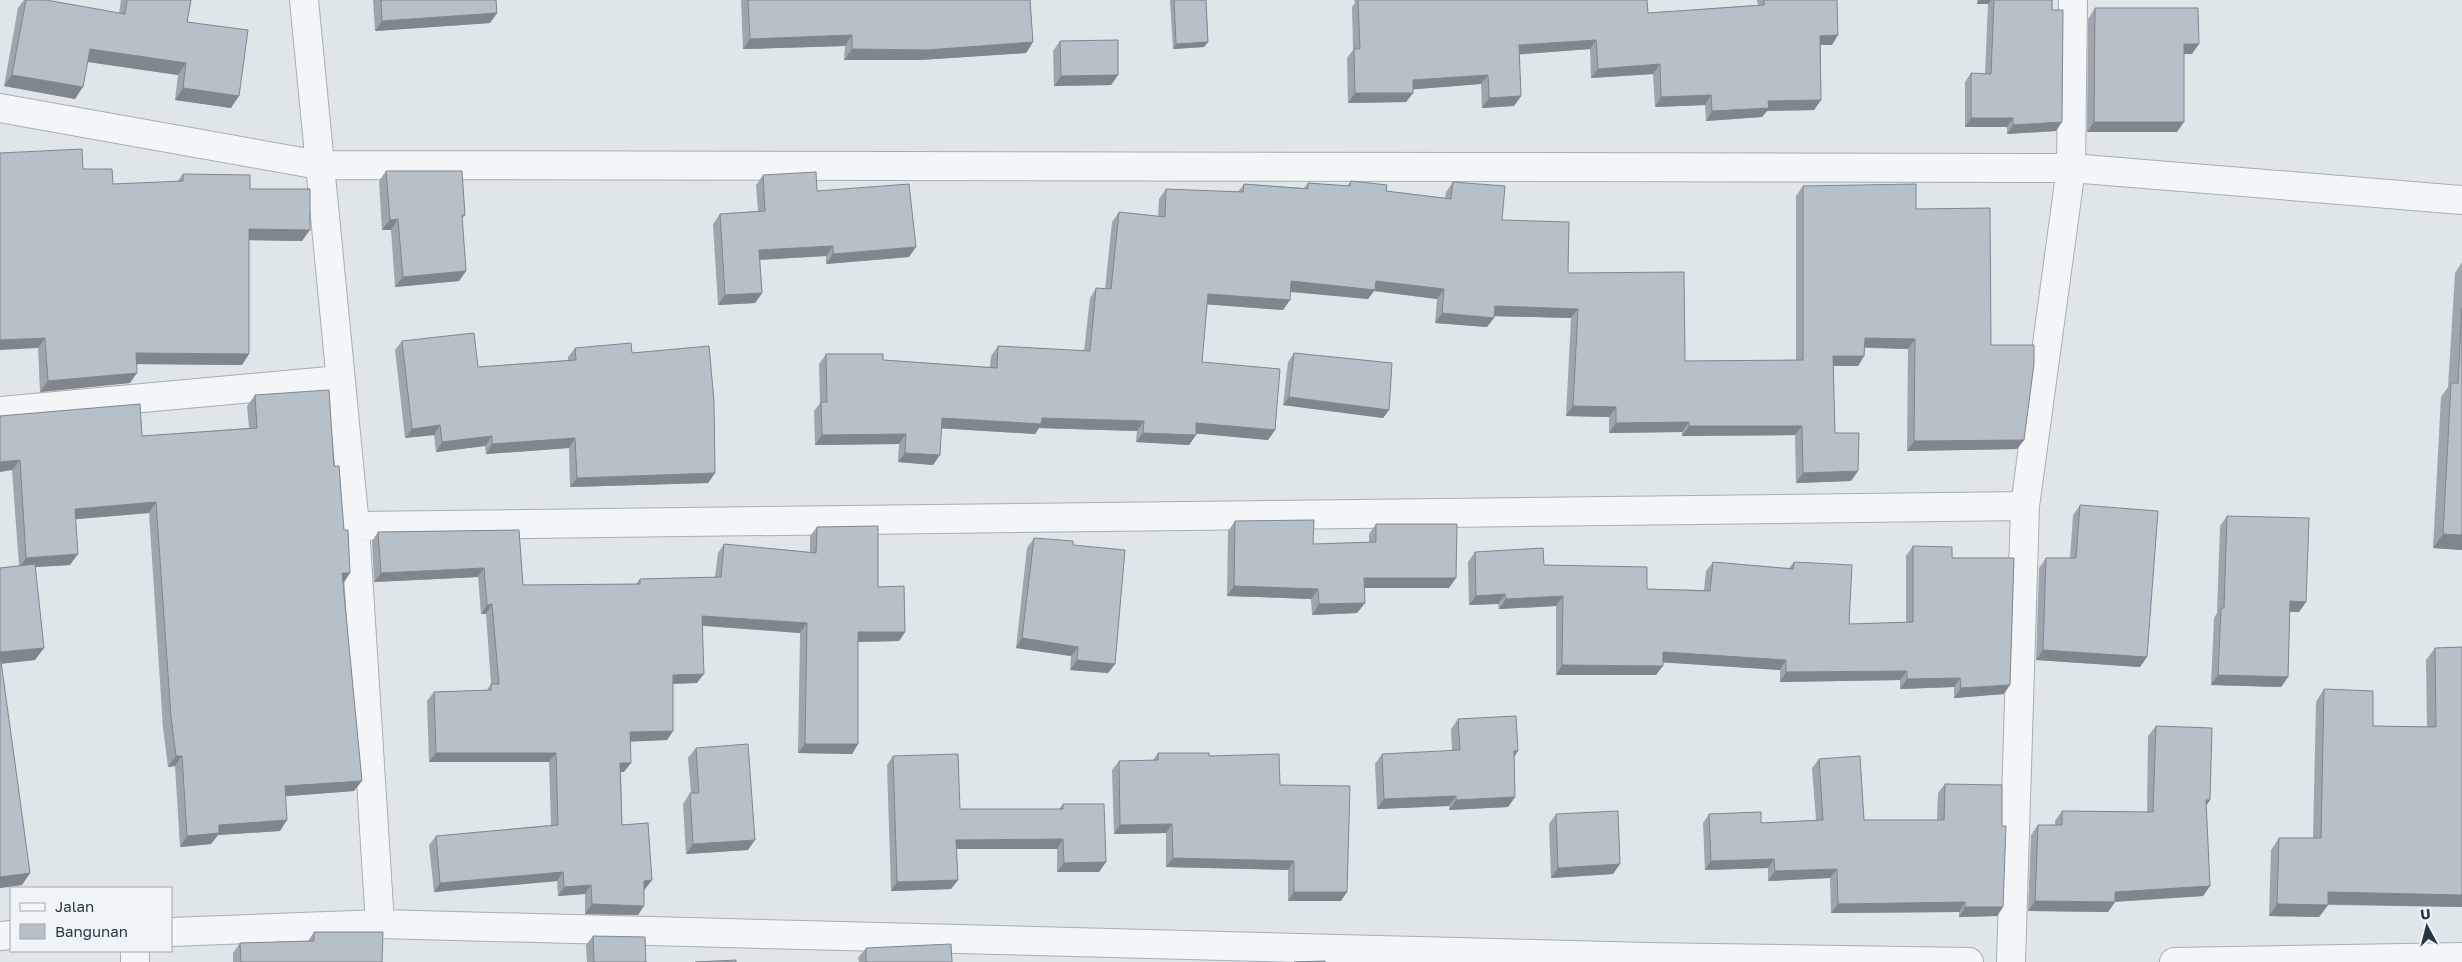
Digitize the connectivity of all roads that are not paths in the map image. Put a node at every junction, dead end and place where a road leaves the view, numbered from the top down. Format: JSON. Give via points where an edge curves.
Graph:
{"nodes":[{"id":1,"x":304,"y":0,"type":"edge"},
{"id":2,"x":2072,"y":0,"type":"edge"},
{"id":3,"x":0,"y":108,"type":"edge"},
{"id":4,"x":319,"y":165,"type":"junction"},
{"id":5,"x":2071,"y":168,"type":"junction"},
{"id":6,"x":2462,"y":200,"type":"edge"},
{"id":7,"x":340,"y":380,"type":"junction"},
{"id":8,"x":0,"y":412,"type":"edge"},
{"id":9,"x":2025,"y":506,"type":"junction"},
{"id":10,"x":355,"y":526,"type":"junction"},
{"id":11,"x":380,"y":924,"type":"junction"},
{"id":12,"x":172,"y":932,"type":"edge"},
{"id":13,"x":2462,"y":957,"type":"edge"},
{"id":14,"x":1647,"y":959,"type":"edge"},
{"id":15,"x":1969,"y":962,"type":"edge"},
{"id":16,"x":2011,"y":962,"type":"edge"},
{"id":17,"x":2174,"y":962,"type":"edge"}],
"edges":[{"from":1,"to":4,"type":"street"},
{"from":2,"to":5,"type":"street"},
{"from":3,"to":4,"type":"street"},
{"from":4,"to":5,"type":"street"},
{"from":4,"to":7,"type":"street"},
{"from":5,"to":6,"type":"street"},
{"from":5,"to":9,"type":"street"},
{"from":7,"to":8,"type":"street"},
{"from":7,"to":10,"type":"street"},
{"from":9,"to":10,"type":"street"},
{"from":9,"to":16,"type":"street"},
{"from":10,"to":11,"type":"street"},
{"from":11,"to":12,"type":"street"},
{"from":11,"to":14,"type":"street"},
{"from":13,"to":17,"type":"street"},
{"from":14,"to":15,"type":"street"}]}
